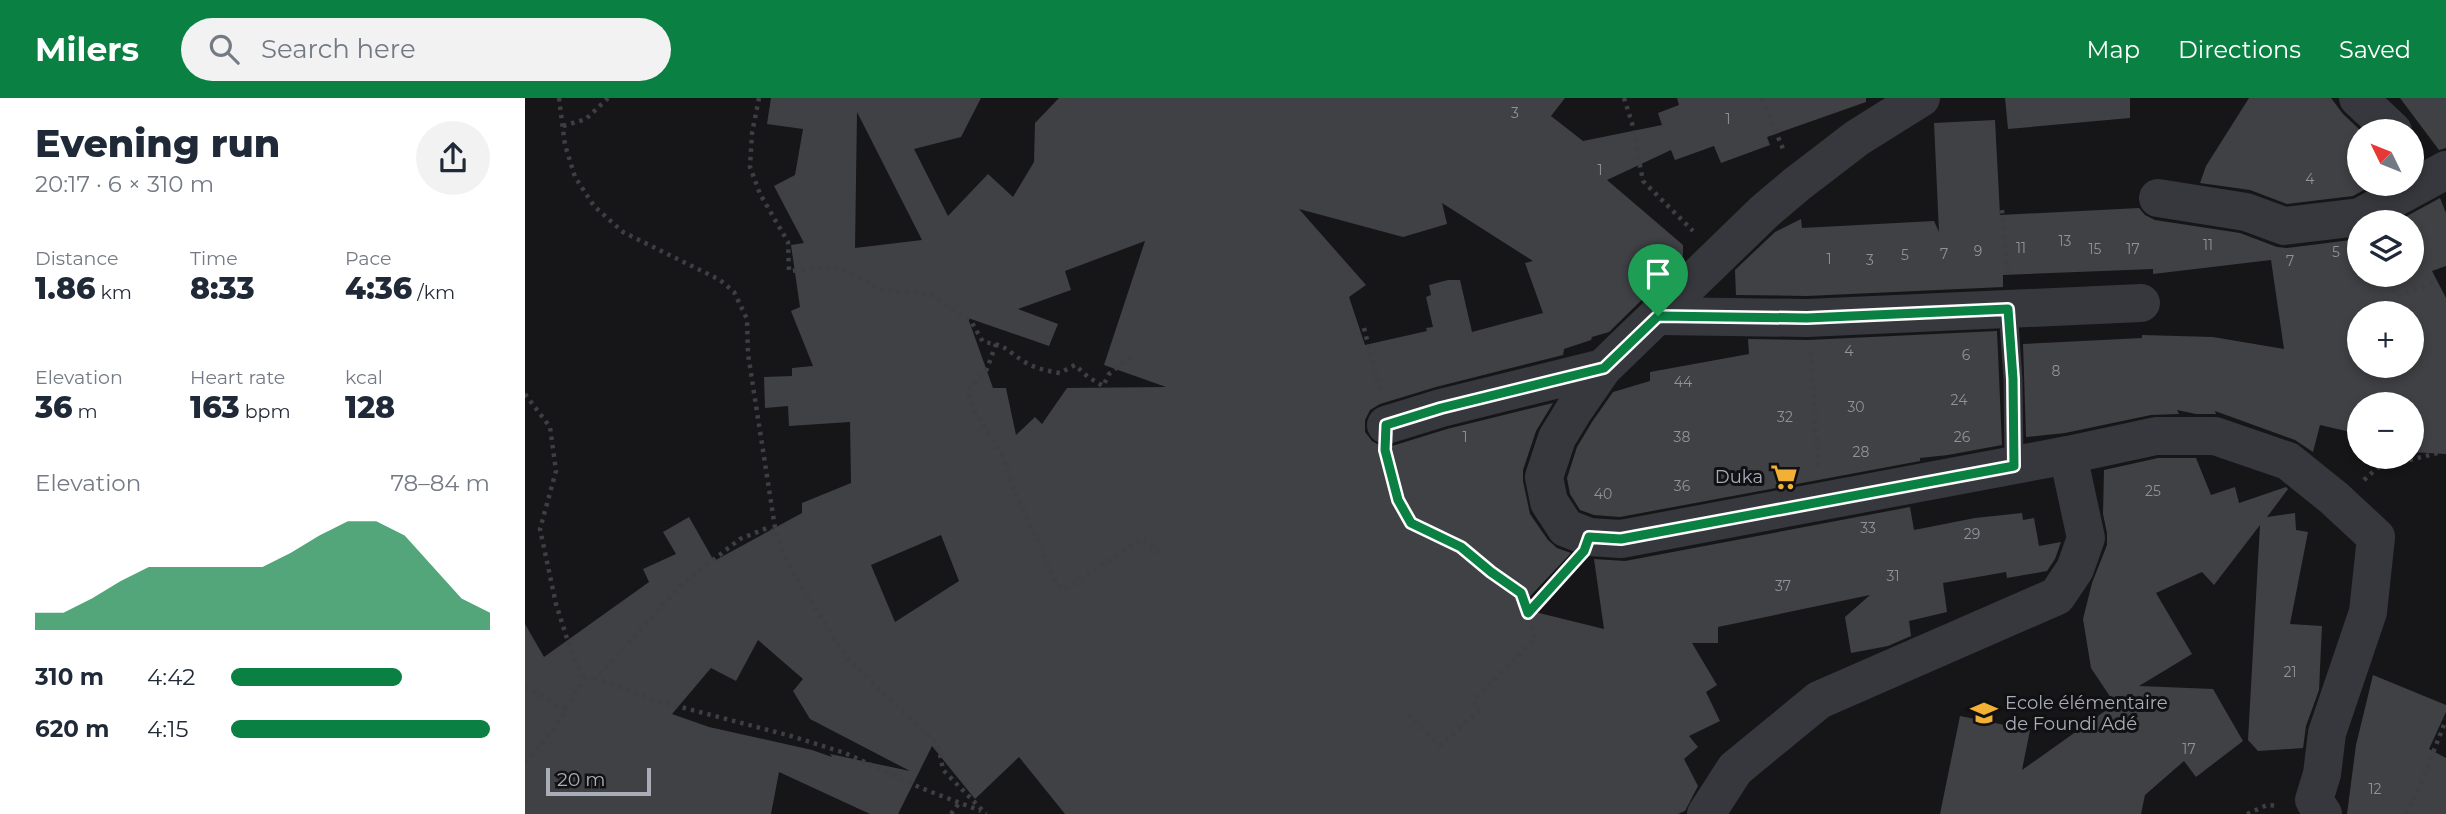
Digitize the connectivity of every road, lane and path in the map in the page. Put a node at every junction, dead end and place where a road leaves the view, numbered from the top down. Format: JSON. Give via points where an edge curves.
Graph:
{"nodes":[{"id":1,"x":559,"y":98,"type":"edge"},
{"id":2,"x":608,"y":98,"type":"edge"},
{"id":3,"x":759,"y":98,"type":"edge"},
{"id":4,"x":1624,"y":98,"type":"edge"},
{"id":5,"x":1762,"y":98,"type":"edge"},
{"id":6,"x":1921,"y":98,"type":"edge"},
{"id":7,"x":2358,"y":98,"type":"edge"},
{"id":8,"x":2380,"y":119,"type":"edge"},
{"id":9,"x":563,"y":127,"type":"junction"},
{"id":10,"x":2424,"y":153,"type":"edge"},
{"id":11,"x":2446,"y":160,"type":"edge"},
{"id":12,"x":2446,"y":170,"type":"edge"},
{"id":13,"x":1797,"y":184,"type":"junction"},
{"id":14,"x":2158,"y":198,"type":"dead end"},
{"id":15,"x":2002,"y":210,"type":"dead end"},
{"id":16,"x":1720,"y":254,"type":"junction"},
{"id":17,"x":2437,"y":281,"type":"dead end"},
{"id":18,"x":2392,"y":287,"type":"edge"},
{"id":19,"x":2423,"y":287,"type":"edge"},
{"id":20,"x":2424,"y":287,"type":"edge"},
{"id":21,"x":2141,"y":303,"type":"dead end"},
{"id":22,"x":2010,"y":309,"type":"junction"},
{"id":23,"x":1658,"y":316,"type":"junction"},
{"id":24,"x":1807,"y":318,"type":"junction"},
{"id":25,"x":1364,"y":328,"type":"dead end"},
{"id":26,"x":996,"y":344,"type":"junction"},
{"id":27,"x":1134,"y":354,"type":"dead end"},
{"id":28,"x":1604,"y":368,"type":"junction"},
{"id":29,"x":525,"y":394,"type":"edge"},
{"id":30,"x":1386,"y":425,"type":"junction"},
{"id":31,"x":2446,"y":451,"type":"edge"},
{"id":32,"x":2068,"y":455,"type":"junction"},
{"id":33,"x":2014,"y":466,"type":"junction"},
{"id":34,"x":1822,"y":502,"type":"junction"},
{"id":35,"x":2338,"y":504,"type":"junction"},
{"id":36,"x":776,"y":534,"type":"junction"},
{"id":37,"x":1589,"y":537,"type":"junction"},
{"id":38,"x":1159,"y":553,"type":"dead end"},
{"id":39,"x":1528,"y":613,"type":"junction"},
{"id":40,"x":594,"y":678,"type":"junction"},
{"id":41,"x":584,"y":679,"type":"junction"},
{"id":42,"x":525,"y":687,"type":"edge"},
{"id":43,"x":566,"y":710,"type":"junction"},
{"id":44,"x":1408,"y":715,"type":"dead end"},
{"id":45,"x":2446,"y":720,"type":"edge"},
{"id":46,"x":525,"y":763,"type":"edge"},
{"id":47,"x":960,"y":803,"type":"junction"},
{"id":48,"x":985,"y":813,"type":"edge"},
{"id":49,"x":951,"y":814,"type":"edge"},
{"id":50,"x":1706,"y":814,"type":"edge"},
{"id":51,"x":2323,"y":814,"type":"edge"},
{"id":52,"x":2406,"y":814,"type":"edge"}],
"edges":[{"from":1,"to":9,"type":"path"},
{"from":2,"to":9,"type":"path","via":[[586,119]]},
{"from":3,"to":26,"type":"path","via":[[750,167],[787,242],[789,271],[834,267],[868,281],[877,290],[933,296],[971,320],[983,342]]},
{"from":4,"to":16,"type":"path","via":[[1643,181]]},
{"from":5,"to":13,"type":"path"},
{"from":6,"to":13,"type":"street","via":[[1857,138]]},
{"from":7,"to":8,"type":"street"},
{"from":9,"to":36,"type":"path","via":[[575,177],[594,206],[623,232],[720,280],[734,292],[747,319]]},
{"from":10,"to":11,"type":"street"},
{"from":12,"to":14,"type":"street","via":[[2360,217],[2284,226],[2246,212]]},
{"from":13,"to":16,"type":"street"},
{"from":15,"to":22,"type":"path"},
{"from":16,"to":23,"type":"street"},
{"from":17,"to":20,"type":"path"},
{"from":18,"to":19,"type":"path","via":[[2397,298]]},
{"from":21,"to":22,"type":"street"},
{"from":22,"to":24,"type":"street"},
{"from":22,"to":33,"type":"lane"},
{"from":23,"to":24,"type":"street"},
{"from":23,"to":28,"type":"street"},
{"from":24,"to":34,"type":"path"},
{"from":25,"to":30,"type":"path"},
{"from":26,"to":27,"type":"path","via":[[1043,370],[1060,373],[1075,365],[1103,386],[1109,374]]},
{"from":26,"to":38,"type":"path","via":[[987,369],[967,392],[1002,455],[1016,496],[1063,590],[1142,539]]},
{"from":28,"to":30,"type":"street"},
{"from":28,"to":37,"type":"street","via":[[1557,438],[1544,477],[1549,502],[1566,528]]},
{"from":29,"to":41,"type":"path","via":[[550,427],[556,471],[540,529],[557,604]]},
{"from":30,"to":39,"type":"path","via":[[1384,440],[1398,500],[1411,523],[1461,547],[1521,593]]},
{"from":31,"to":35,"type":"path","via":[[2377,468]]},
{"from":32,"to":33,"type":"street"},
{"from":32,"to":35,"type":"street","via":[[2156,436],[2215,436],[2288,461]]},
{"from":32,"to":50,"type":"street","via":[[2086,538],[2075,569],[2057,596],[1819,700],[1735,769]]},
{"from":33,"to":34,"type":"street"},
{"from":34,"to":37,"type":"street","via":[[1621,539]]},
{"from":35,"to":51,"type":"street","via":[[2376,537],[2368,612],[2327,733],[2314,800]]},
{"from":36,"to":40,"type":"path","via":[[767,528],[740,539],[682,584]]},
{"from":36,"to":48,"type":"path","via":[[792,571],[848,660],[938,744],[943,770]]},
{"from":37,"to":39,"type":"path","via":[[1584,551]]},
{"from":39,"to":44,"type":"path","via":[[1535,639],[1474,700],[1479,710],[1441,745]]},
{"from":40,"to":41,"type":"path"},
{"from":40,"to":47,"type":"path","via":[[653,700],[845,753]]},
{"from":41,"to":43,"type":"path"},
{"from":42,"to":43,"type":"path"},
{"from":43,"to":46,"type":"path"},
{"from":45,"to":52,"type":"path"},
{"from":47,"to":48,"type":"path"},
{"from":47,"to":49,"type":"path"}]}
